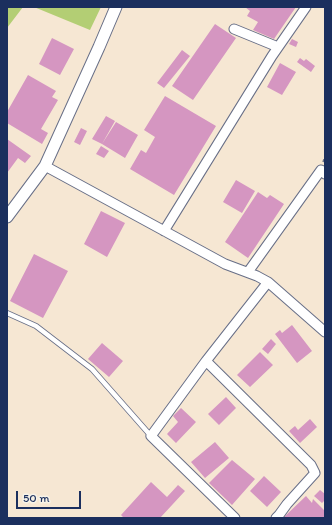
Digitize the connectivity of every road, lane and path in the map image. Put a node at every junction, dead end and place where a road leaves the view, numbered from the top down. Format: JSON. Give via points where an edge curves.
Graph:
{"nodes":[{"id":1,"x":116,"y":7,"type":"edge"},
{"id":2,"x":306,"y":7,"type":"edge"},
{"id":3,"x":234,"y":29,"type":"dead end"},
{"id":4,"x":278,"y":47,"type":"junction"},
{"id":5,"x":45,"y":166,"type":"junction"},
{"id":6,"x":325,"y":174,"type":"edge"},
{"id":7,"x":7,"y":217,"type":"edge"},
{"id":8,"x":164,"y":231,"type":"junction"},
{"id":9,"x":248,"y":272,"type":"junction"},
{"id":10,"x":268,"y":282,"type":"junction"},
{"id":11,"x":7,"y":313,"type":"edge"},
{"id":12,"x":325,"y":332,"type":"edge"},
{"id":13,"x":206,"y":361,"type":"junction"},
{"id":14,"x":151,"y":436,"type":"junction"},
{"id":15,"x":235,"y":518,"type":"edge"},
{"id":16,"x":276,"y":518,"type":"edge"}],
"edges":[{"from":1,"to":5,"type":"street"},
{"from":2,"to":4,"type":"street"},
{"from":3,"to":4,"type":"street"},
{"from":4,"to":8,"type":"street"},
{"from":5,"to":7,"type":"street"},
{"from":5,"to":8,"type":"street"},
{"from":6,"to":9,"type":"street","via":[[321,170]]},
{"from":8,"to":9,"type":"street","via":[[225,264]]},
{"from":9,"to":10,"type":"street"},
{"from":10,"to":12,"type":"street"},
{"from":10,"to":13,"type":"street"},
{"from":11,"to":14,"type":"lane","via":[[36,326],[92,369]]},
{"from":13,"to":14,"type":"street"},
{"from":13,"to":16,"type":"street","via":[[311,465],[315,473]]},
{"from":14,"to":15,"type":"street"}]}
